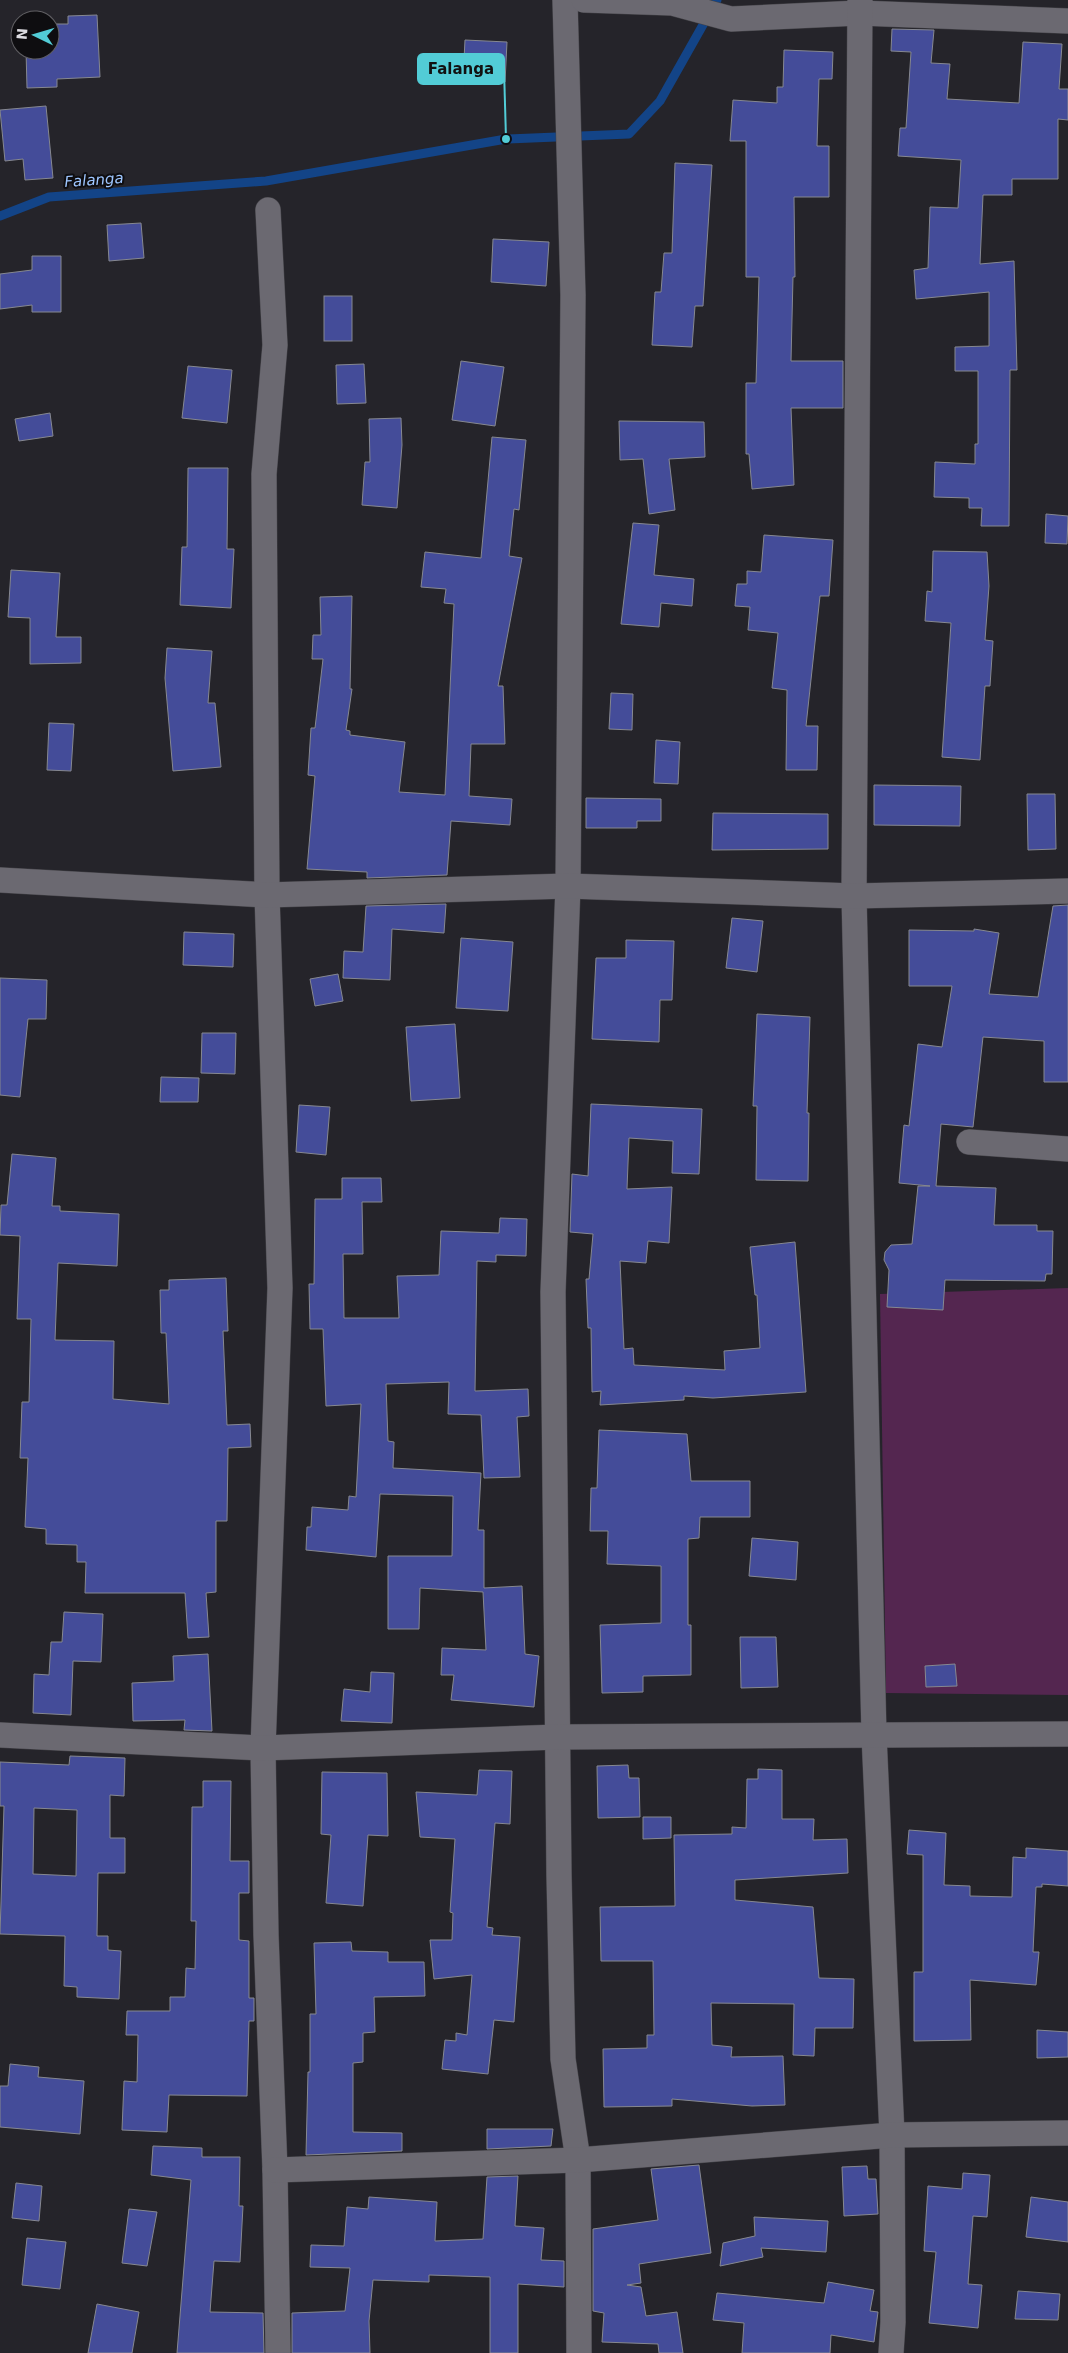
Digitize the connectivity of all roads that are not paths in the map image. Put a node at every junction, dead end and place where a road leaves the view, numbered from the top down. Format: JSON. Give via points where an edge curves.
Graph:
{"nodes":[{"id":1,"x":565,"y":0,"type":"edge"},
{"id":2,"x":584,"y":0,"type":"edge"},
{"id":3,"x":859,"y":7,"type":"edge"},
{"id":4,"x":1068,"y":21,"type":"edge"},
{"id":5,"x":268,"y":210,"type":"dead end"},
{"id":6,"x":0,"y":880,"type":"edge"},
{"id":7,"x":568,"y":886,"type":"junction"},
{"id":8,"x":1068,"y":892,"type":"edge"},
{"id":9,"x":267,"y":895,"type":"junction"},
{"id":10,"x":854,"y":896,"type":"junction"},
{"id":11,"x":969,"y":1142,"type":"dead end"},
{"id":12,"x":1068,"y":1149,"type":"edge"},
{"id":13,"x":1068,"y":1734,"type":"edge"},
{"id":14,"x":0,"y":1735,"type":"edge"},
{"id":15,"x":874,"y":1735,"type":"junction"},
{"id":16,"x":558,"y":1737,"type":"junction"},
{"id":17,"x":263,"y":1748,"type":"junction"},
{"id":18,"x":1068,"y":2132,"type":"edge"},
{"id":19,"x":892,"y":2135,"type":"junction"},
{"id":20,"x":578,"y":2160,"type":"junction"},
{"id":21,"x":275,"y":2170,"type":"junction"},
{"id":22,"x":278,"y":2353,"type":"edge"},
{"id":23,"x":579,"y":2353,"type":"edge"},
{"id":24,"x":891,"y":2353,"type":"edge"}],
"edges":[{"from":1,"to":7,"type":"street","via":[[573,295]]},
{"from":2,"to":3,"type":"street","via":[[672,3],[731,19]]},
{"from":3,"to":4,"type":"street"},
{"from":3,"to":10,"type":"street"},
{"from":5,"to":9,"type":"street","via":[[275,345],[264,474]]},
{"from":6,"to":9,"type":"street"},
{"from":7,"to":9,"type":"street"},
{"from":7,"to":10,"type":"street"},
{"from":7,"to":16,"type":"street","via":[[554,1292]]},
{"from":8,"to":10,"type":"street"},
{"from":9,"to":17,"type":"street","via":[[280,1288]]},
{"from":10,"to":15,"type":"street"},
{"from":11,"to":12,"type":"street"},
{"from":13,"to":15,"type":"street"},
{"from":14,"to":17,"type":"street"},
{"from":15,"to":16,"type":"street"},
{"from":15,"to":19,"type":"street"},
{"from":16,"to":17,"type":"street"},
{"from":16,"to":20,"type":"street","via":[[564,2059]]},
{"from":17,"to":21,"type":"street"},
{"from":18,"to":19,"type":"street"},
{"from":19,"to":20,"type":"street"},
{"from":19,"to":24,"type":"street"},
{"from":20,"to":21,"type":"street"},
{"from":20,"to":23,"type":"street"},
{"from":21,"to":22,"type":"street"}]}
